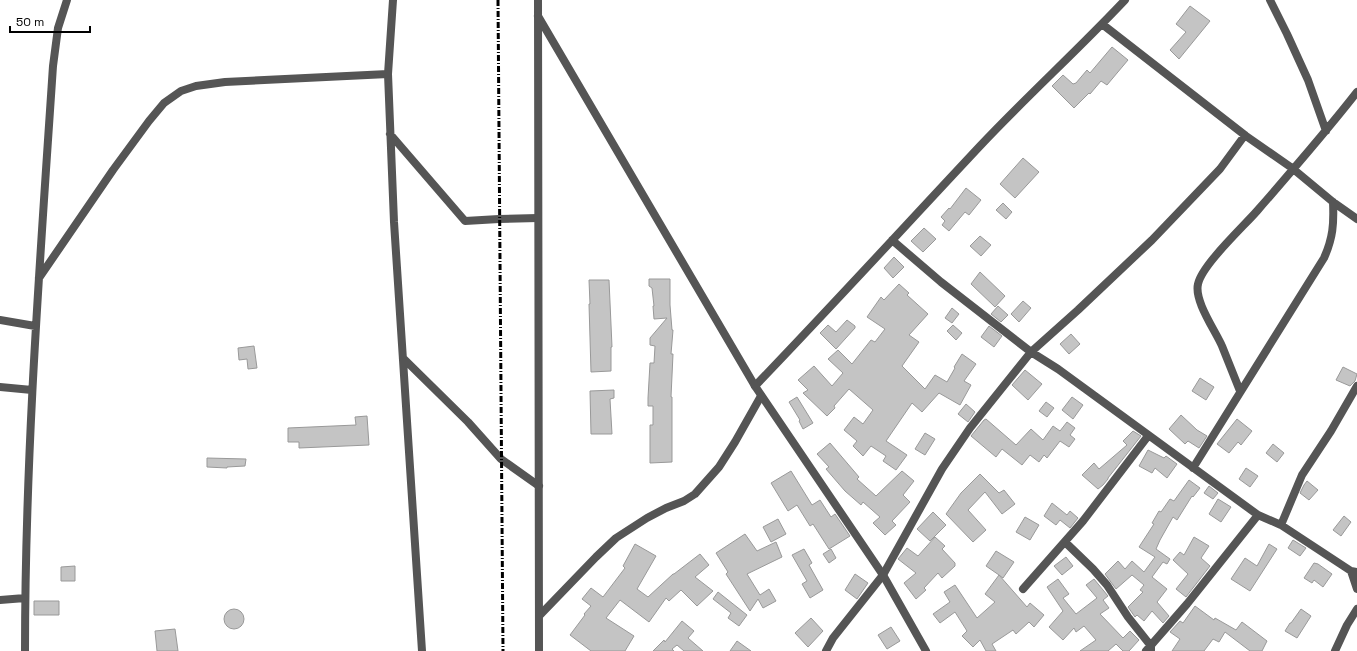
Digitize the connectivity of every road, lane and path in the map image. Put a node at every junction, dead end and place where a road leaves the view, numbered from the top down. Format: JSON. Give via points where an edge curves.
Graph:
{"nodes":[{"id":1,"x":67,"y":0,"type":"edge"},
{"id":2,"x":392,"y":0,"type":"edge"},
{"id":3,"x":538,"y":0,"type":"edge"},
{"id":4,"x":1124,"y":0,"type":"edge"},
{"id":5,"x":1270,"y":0,"type":"edge"},
{"id":6,"x":538,"y":16,"type":"junction"},
{"id":7,"x":1102,"y":24,"type":"junction"},
{"id":8,"x":388,"y":74,"type":"junction"},
{"id":9,"x":1357,"y":92,"type":"edge"},
{"id":10,"x":1326,"y":131,"type":"junction"},
{"id":11,"x":390,"y":134,"type":"junction"},
{"id":12,"x":1245,"y":135,"type":"junction"},
{"id":13,"x":1292,"y":168,"type":"junction"},
{"id":14,"x":1333,"y":202,"type":"junction"},
{"id":15,"x":538,"y":218,"type":"junction"},
{"id":16,"x":1357,"y":219,"type":"edge"},
{"id":17,"x":892,"y":240,"type":"junction"},
{"id":18,"x":38,"y":278,"type":"junction"},
{"id":19,"x":0,"y":320,"type":"edge"},
{"id":20,"x":36,"y":326,"type":"junction"},
{"id":21,"x":1031,"y":352,"type":"junction"},
{"id":22,"x":403,"y":358,"type":"junction"},
{"id":23,"x":755,"y":386,"type":"junction"},
{"id":24,"x":1357,"y":386,"type":"edge"},
{"id":25,"x":0,"y":387,"type":"edge"},
{"id":26,"x":32,"y":390,"type":"junction"},
{"id":27,"x":1240,"y":391,"type":"junction"},
{"id":28,"x":761,"y":396,"type":"junction"},
{"id":29,"x":1148,"y":436,"type":"junction"},
{"id":30,"x":1193,"y":468,"type":"junction"},
{"id":31,"x":539,"y":486,"type":"junction"},
{"id":32,"x":1258,"y":515,"type":"junction"},
{"id":33,"x":1281,"y":525,"type":"junction"},
{"id":34,"x":1065,"y":542,"type":"junction"},
{"id":35,"x":1354,"y":571,"type":"edge"},
{"id":36,"x":883,"y":575,"type":"junction"},
{"id":37,"x":1357,"y":588,"type":"edge"},
{"id":38,"x":1023,"y":589,"type":"dead end"},
{"id":39,"x":25,"y":598,"type":"junction"},
{"id":40,"x":0,"y":600,"type":"edge"},
{"id":41,"x":1357,"y":609,"type":"edge"},
{"id":42,"x":540,"y":615,"type":"junction"},
{"id":43,"x":1149,"y":649,"type":"edge"},
{"id":44,"x":25,"y":651,"type":"edge"},
{"id":45,"x":422,"y":651,"type":"edge"},
{"id":46,"x":540,"y":651,"type":"edge"},
{"id":47,"x":826,"y":651,"type":"edge"},
{"id":48,"x":926,"y":651,"type":"edge"},
{"id":49,"x":1335,"y":651,"type":"edge"}],
"edges":[{"from":1,"to":18,"type":"street","via":[[58,28],[53,66]]},
{"from":2,"to":8,"type":"street"},
{"from":3,"to":6,"type":"street"},
{"from":4,"to":7,"type":"street"},
{"from":5,"to":10,"type":"street","via":[[1308,80]]},
{"from":6,"to":15,"type":"street"},
{"from":6,"to":23,"type":"street"},
{"from":7,"to":12,"type":"street"},
{"from":7,"to":17,"type":"street","via":[[981,145]]},
{"from":8,"to":11,"type":"street"},
{"from":8,"to":18,"type":"street","via":[[225,82],[181,91],[164,103],[149,121]]},
{"from":9,"to":10,"type":"street"},
{"from":10,"to":13,"type":"street"},
{"from":11,"to":15,"type":"street","via":[[466,221]]},
{"from":11,"to":22,"type":"street"},
{"from":12,"to":13,"type":"street"},
{"from":12,"to":21,"type":"street","via":[[1220,169],[1152,240]]},
{"from":13,"to":14,"type":"street"},
{"from":13,"to":27,"type":"street","via":[[1257,212],[1216,256],[1198,284],[1201,303]]},
{"from":14,"to":16,"type":"street"},
{"from":14,"to":27,"type":"street","via":[[1333,234],[1324,258]]},
{"from":15,"to":31,"type":"street"},
{"from":17,"to":21,"type":"street"},
{"from":17,"to":23,"type":"street"},
{"from":18,"to":20,"type":"street"},
{"from":19,"to":20,"type":"street"},
{"from":20,"to":26,"type":"street"},
{"from":21,"to":29,"type":"street"},
{"from":21,"to":36,"type":"street","via":[[970,428],[942,469]]},
{"from":22,"to":31,"type":"street","via":[[468,422],[501,459]]},
{"from":22,"to":45,"type":"street"},
{"from":23,"to":28,"type":"street"},
{"from":24,"to":33,"type":"street","via":[[1302,475]]},
{"from":25,"to":26,"type":"street"},
{"from":26,"to":39,"type":"street"},
{"from":27,"to":30,"type":"street"},
{"from":28,"to":36,"type":"street"},
{"from":28,"to":42,"type":"street","via":[[719,467],[695,494],[647,518],[616,538]]},
{"from":29,"to":30,"type":"street"},
{"from":29,"to":34,"type":"street"},
{"from":30,"to":32,"type":"street"},
{"from":31,"to":42,"type":"street"},
{"from":32,"to":33,"type":"street"},
{"from":32,"to":43,"type":"street"},
{"from":33,"to":35,"type":"street"},
{"from":34,"to":38,"type":"street"},
{"from":34,"to":43,"type":"street","via":[[1102,580]]},
{"from":35,"to":37,"type":"street"},
{"from":36,"to":47,"type":"street","via":[[833,638]]},
{"from":36,"to":48,"type":"street"},
{"from":39,"to":40,"type":"street"},
{"from":39,"to":44,"type":"street"},
{"from":41,"to":49,"type":"street"},
{"from":42,"to":46,"type":"street"}]}
